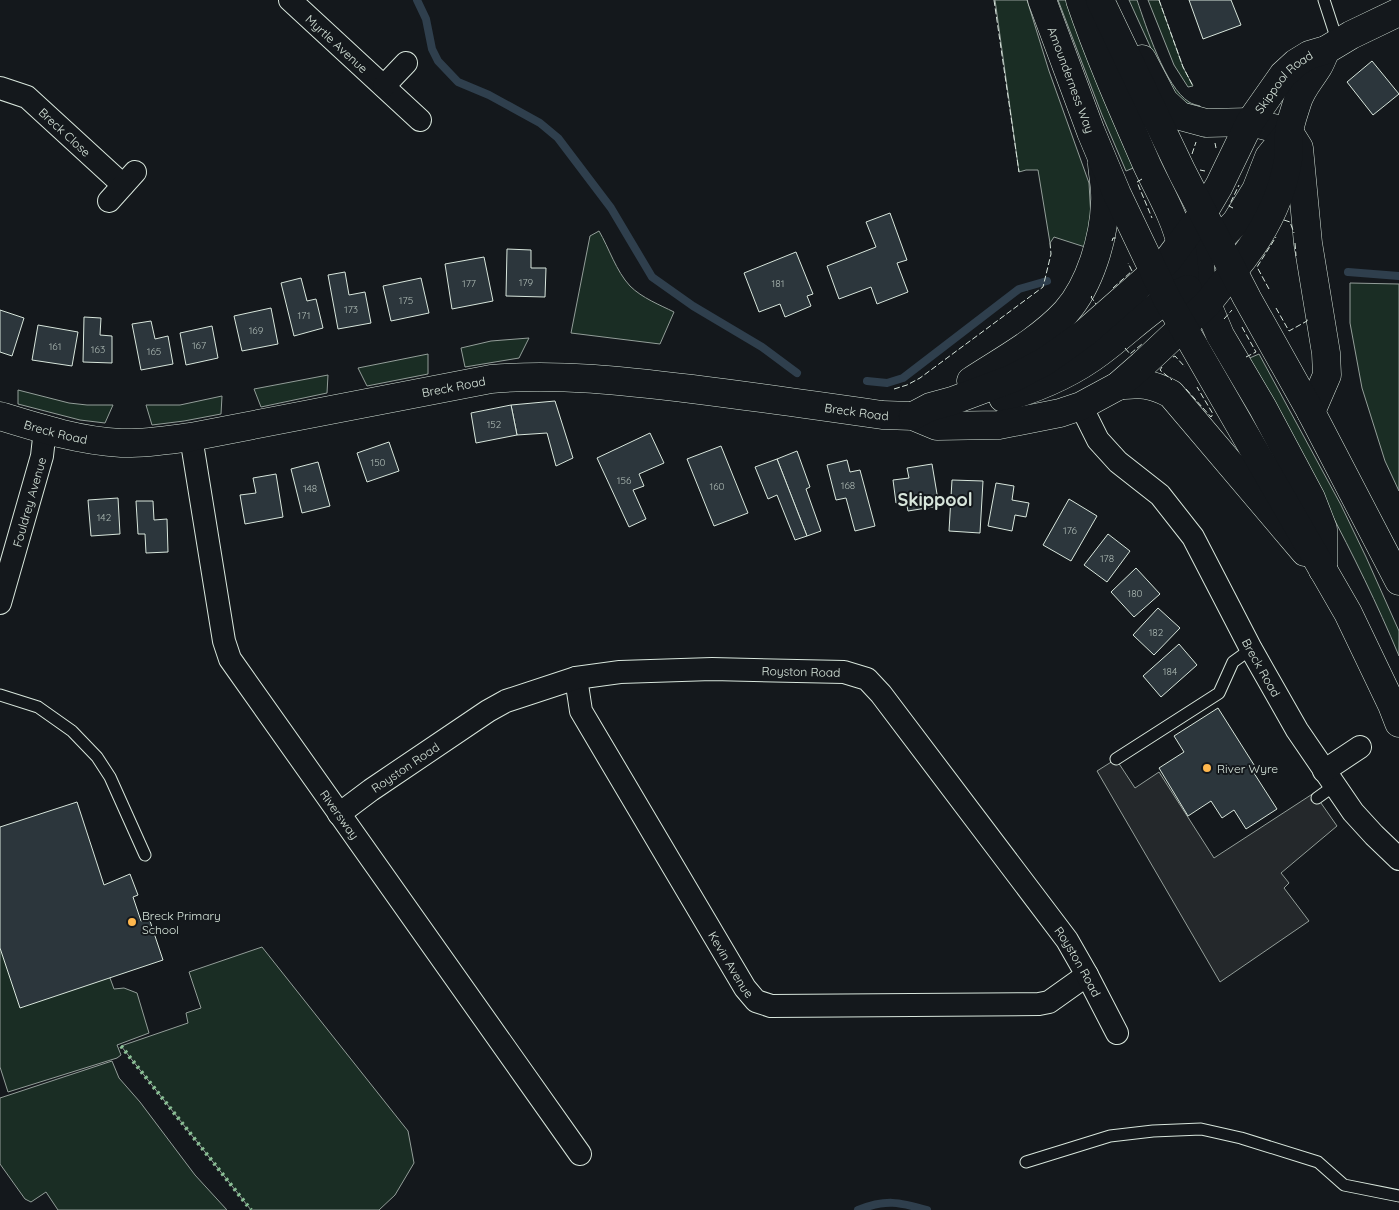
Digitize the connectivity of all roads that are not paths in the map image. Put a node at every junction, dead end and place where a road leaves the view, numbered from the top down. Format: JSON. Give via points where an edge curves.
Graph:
{"nodes":[{"id":1,"x":290,"y":0,"type":"edge"},
{"id":2,"x":1042,"y":0,"type":"edge"},
{"id":3,"x":1080,"y":0,"type":"edge"},
{"id":4,"x":1324,"y":0,"type":"edge"},
{"id":5,"x":1103,"y":5,"type":"edge"},
{"id":6,"x":1399,"y":12,"type":"edge"},
{"id":7,"x":1332,"y":46,"type":"junction"},
{"id":8,"x":406,"y":63,"type":"dead end"},
{"id":9,"x":384,"y":86,"type":"junction"},
{"id":10,"x":0,"y":88,"type":"edge"},
{"id":11,"x":420,"y":120,"type":"dead end"},
{"id":12,"x":1250,"y":122,"type":"junction"},
{"id":13,"x":1289,"y":132,"type":"junction"},
{"id":14,"x":1102,"y":159,"type":"junction"},
{"id":15,"x":122,"y":186,"type":"dead end"},
{"id":16,"x":1203,"y":213,"type":"junction"},
{"id":17,"x":1178,"y":254,"type":"junction"},
{"id":18,"x":1203,"y":289,"type":"junction"},
{"id":19,"x":1066,"y":312,"type":"junction"},
{"id":20,"x":1183,"y":328,"type":"junction"},
{"id":21,"x":1066,"y":361,"type":"junction"},
{"id":22,"x":1118,"y":386,"type":"junction"},
{"id":23,"x":952,"y":401,"type":"junction"},
{"id":24,"x":1081,"y":406,"type":"junction"},
{"id":25,"x":1311,"y":412,"type":"junction"},
{"id":26,"x":0,"y":416,"type":"edge"},
{"id":27,"x":913,"y":416,"type":"junction"},
{"id":28,"x":45,"y":430,"type":"junction"},
{"id":29,"x":191,"y":438,"type":"junction"},
{"id":30,"x":1323,"y":570,"type":"junction"},
{"id":31,"x":1399,"y":581,"type":"edge"},
{"id":32,"x":0,"y":603,"type":"edge"},
{"id":33,"x":1250,"y":649,"type":"junction"},
{"id":34,"x":576,"y":678,"type":"junction"},
{"id":35,"x":0,"y":695,"type":"edge"},
{"id":36,"x":1399,"y":723,"type":"edge"},
{"id":37,"x":1360,"y":746,"type":"dead end"},
{"id":38,"x":1116,"y":759,"type":"dead end"},
{"id":39,"x":1326,"y":784,"type":"junction"},
{"id":40,"x":339,"y":814,"type":"junction"},
{"id":41,"x":145,"y":855,"type":"dead end"},
{"id":42,"x":1399,"y":859,"type":"edge"},
{"id":43,"x":1088,"y":975,"type":"junction"},
{"id":44,"x":1116,"y":1033,"type":"dead end"},
{"id":45,"x":580,"y":1154,"type":"dead end"},
{"id":46,"x":1026,"y":1162,"type":"dead end"},
{"id":47,"x":1399,"y":1196,"type":"edge"}],
"edges":[{"from":1,"to":9,"type":"street","name":"Myrtle Avenue"},
{"from":2,"to":14,"type":"main road","name":"Amounderness Way"},
{"from":3,"to":17,"type":"main road","via":[[1094,40],[1176,225]]},
{"from":4,"to":7,"type":"lane"},
{"from":5,"to":12,"type":"main road","via":[[1130,36],[1164,101],[1180,116],[1206,124]]},
{"from":5,"to":16,"type":"main road"},
{"from":6,"to":7,"type":"main road","name":"Skippool Road"},
{"from":7,"to":12,"type":"main road","name":"Skippool Road","via":[[1296,63],[1278,82]]},
{"from":7,"to":13,"type":"main road","name":"Skippool Road","via":[[1306,83]]},
{"from":8,"to":9,"type":"street"},
{"from":9,"to":11,"type":"street","name":"Myrtle Avenue"},
{"from":10,"to":15,"type":"street","name":"Breck Close","via":[[27,97]]},
{"from":12,"to":13,"type":"main road"},
{"from":12,"to":16,"type":"main road","name":"Skippool Road"},
{"from":13,"to":17,"type":"main road","via":[[1269,158],[1256,190],[1236,222]]},
{"from":13,"to":18,"type":"main road","via":[[1283,188],[1269,220],[1250,251]]},
{"from":13,"to":25,"type":"main road","via":[[1299,148],[1308,243],[1326,353],[1327,375]]},
{"from":14,"to":17,"type":"main road"},
{"from":14,"to":19,"type":"main road","via":[[1106,202],[1094,262],[1083,287]]},
{"from":16,"to":17,"type":"main road"},
{"from":17,"to":18,"type":"main road"},
{"from":17,"to":18,"type":"main road"},
{"from":17,"to":21,"type":"main road","via":[[1086,332]]},
{"from":18,"to":20,"type":"main road"},
{"from":18,"to":21,"type":"main road","via":[[1102,351]]},
{"from":18,"to":25,"type":"main road","via":[[1247,298]]},
{"from":18,"to":30,"type":"main road","via":[[1220,335],[1311,498],[1323,529]]},
{"from":19,"to":21,"type":"main road"},
{"from":19,"to":23,"type":"main road","via":[[1026,346],[971,380]]},
{"from":20,"to":22,"type":"main road"},
{"from":20,"to":30,"type":"main road"},
{"from":21,"to":23,"type":"main road","name":"Breck Road","via":[[1044,362],[1011,379]]},
{"from":21,"to":24,"type":"main road"},
{"from":22,"to":24,"type":"main road","name":"Breck Road"},
{"from":22,"to":30,"type":"main road","via":[[1139,383],[1158,386],[1171,394],[1298,545]]},
{"from":23,"to":27,"type":"main road","name":"Breck Road"},
{"from":24,"to":27,"type":"main road","name":"Breck Road","via":[[999,425],[937,426]]},
{"from":24,"to":33,"type":"street","name":"Breck Road","via":[[1098,440],[1118,462],[1160,495],[1193,537]]},
{"from":25,"to":31,"type":"main road"},
{"from":26,"to":28,"type":"main road","name":"Breck Road"},
{"from":27,"to":29,"type":"main road","name":"Breck Road","via":[[882,415],[596,378],[524,376],[482,381]]},
{"from":28,"to":29,"type":"main road","name":"Breck Road","via":[[122,443]]},
{"from":28,"to":32,"type":"street","name":"Fouldrey Avenue","via":[[42,456]]},
{"from":29,"to":40,"type":"street","name":"Riversway","via":[[224,641],[230,660]]},
{"from":30,"to":36,"type":"main road","via":[[1348,613]]},
{"from":33,"to":38,"type":"lane","via":[[1233,662],[1219,693]]},
{"from":33,"to":39,"type":"street","name":"Breck Road"},
{"from":34,"to":40,"type":"street","name":"Royston Road","via":[[506,701],[488,711]]},
{"from":34,"to":43,"type":"street","name":"Royston Road","via":[[620,672],[712,669],[844,672],[867,679],[1061,932]]},
{"from":34,"to":43,"type":"street","name":"Kevin Avenue","via":[[581,711],[756,1001],[771,1006],[1038,1004],[1049,1002]]},
{"from":35,"to":41,"type":"lane","via":[[38,707],[72,731],[97,757],[110,777]]},
{"from":37,"to":39,"type":"street"},
{"from":39,"to":42,"type":"street","name":"Breck Road"},
{"from":40,"to":45,"type":"street","name":"Riversway"},
{"from":43,"to":44,"type":"street","name":"Royston Road"},
{"from":46,"to":47,"type":"lane","via":[[1110,1136],[1201,1130],[1241,1138],[1318,1162],[1344,1185]]}]}
